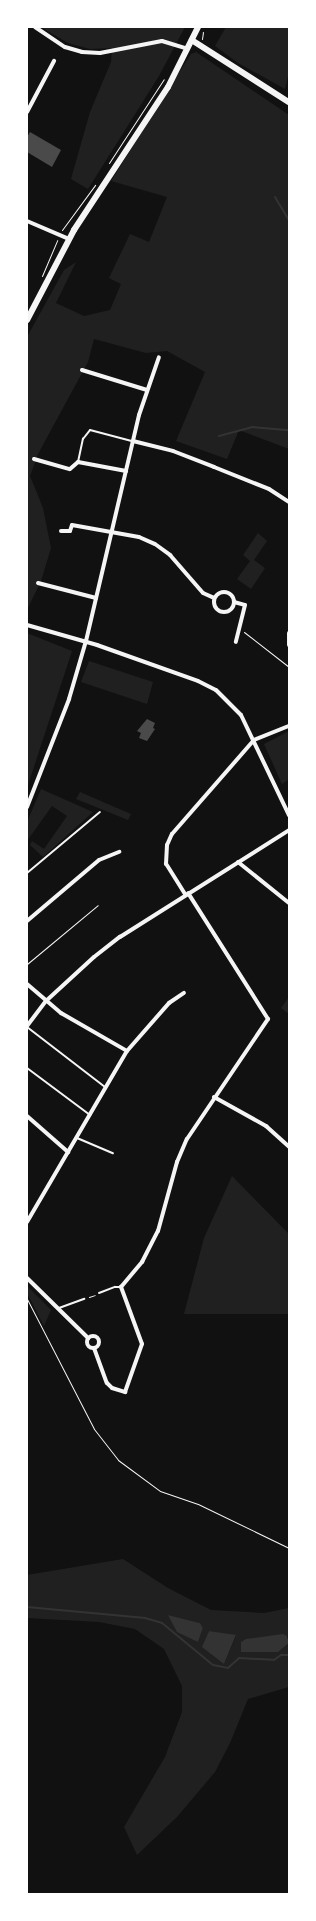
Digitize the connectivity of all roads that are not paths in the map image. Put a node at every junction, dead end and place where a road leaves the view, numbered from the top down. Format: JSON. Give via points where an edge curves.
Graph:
{"nodes":[{"id":1,"x":35,"y":27,"type":"edge"},
{"id":2,"x":198,"y":27,"type":"edge"},
{"id":3,"x":192,"y":40,"type":"junction"},
{"id":4,"x":188,"y":49,"type":"junction"},
{"id":5,"x":54,"y":61,"type":"dead end"},
{"id":6,"x":289,"y":102,"type":"edge"},
{"id":7,"x":27,"y":112,"type":"edge"},
{"id":8,"x":27,"y":221,"type":"edge"},
{"id":9,"x":68,"y":239,"type":"junction"},
{"id":10,"x":27,"y":320,"type":"edge"},
{"id":11,"x":159,"y":357,"type":"dead end"},
{"id":12,"x":82,"y":370,"type":"dead end"},
{"id":13,"x":147,"y":390,"type":"junction"},
{"id":14,"x":133,"y":441,"type":"junction"},
{"id":15,"x":34,"y":459,"type":"dead end"},
{"id":16,"x":78,"y":462,"type":"junction"},
{"id":17,"x":126,"y":472,"type":"junction"},
{"id":18,"x":289,"y":502,"type":"edge"},
{"id":19,"x":61,"y":531,"type":"dead end"},
{"id":20,"x":112,"y":532,"type":"junction"},
{"id":21,"x":38,"y":583,"type":"dead end"},
{"id":22,"x":96,"y":598,"type":"junction"},
{"id":23,"x":214,"y":598,"type":"junction"},
{"id":24,"x":234,"y":602,"type":"junction"},
{"id":25,"x":27,"y":625,"type":"edge"},
{"id":26,"x":289,"y":633,"type":"edge"},
{"id":27,"x":86,"y":641,"type":"junction"},
{"id":28,"x":236,"y":642,"type":"dead end"},
{"id":29,"x":289,"y":645,"type":"edge"},
{"id":30,"x":289,"y":726,"type":"edge"},
{"id":31,"x":254,"y":740,"type":"junction"},
{"id":32,"x":27,"y":808,"type":"edge"},
{"id":33,"x":100,"y":812,"type":"dead end"},
{"id":34,"x":289,"y":815,"type":"edge"},
{"id":35,"x":289,"y":830,"type":"edge"},
{"id":36,"x":119,"y":852,"type":"dead end"},
{"id":37,"x":238,"y":862,"type":"junction"},
{"id":38,"x":27,"y":873,"type":"edge"},
{"id":39,"x":186,"y":894,"type":"junction"},
{"id":40,"x":289,"y":904,"type":"edge"},
{"id":41,"x":27,"y":921,"type":"edge"},
{"id":42,"x":27,"y":984,"type":"edge"},
{"id":43,"x":184,"y":993,"type":"dead end"},
{"id":44,"x":46,"y":1001,"type":"junction"},
{"id":45,"x":27,"y":1027,"type":"edge"},
{"id":46,"x":127,"y":1051,"type":"junction"},
{"id":47,"x":27,"y":1068,"type":"edge"},
{"id":48,"x":106,"y":1087,"type":"junction"},
{"id":49,"x":214,"y":1097,"type":"junction"},
{"id":50,"x":90,"y":1114,"type":"junction"},
{"id":51,"x":27,"y":1116,"type":"edge"},
{"id":52,"x":77,"y":1138,"type":"junction"},
{"id":53,"x":289,"y":1147,"type":"edge"},
{"id":54,"x":68,"y":1152,"type":"junction"},
{"id":55,"x":113,"y":1153,"type":"dead end"},
{"id":56,"x":27,"y":1222,"type":"edge"},
{"id":57,"x":27,"y":1278,"type":"edge"},
{"id":58,"x":121,"y":1287,"type":"junction"},
{"id":59,"x":99,"y":1293,"type":"road end"},
{"id":60,"x":84,"y":1299,"type":"road end"},
{"id":61,"x":58,"y":1309,"type":"junction"},
{"id":62,"x":88,"y":1338,"type":"junction"},
{"id":63,"x":94,"y":1348,"type":"junction"}],
"edges":[{"from":1,"to":4,"type":"street","via":[[65,47],[82,52],[100,52],[155,41],[168,42]]},
{"from":2,"to":3,"type":"main road"},
{"from":3,"to":4,"type":"main road"},
{"from":3,"to":6,"type":"main road"},
{"from":4,"to":9,"type":"main road","via":[[168,87]]},
{"from":5,"to":7,"type":"street"},
{"from":8,"to":9,"type":"street"},
{"from":9,"to":10,"type":"main road"},
{"from":11,"to":13,"type":"street"},
{"from":12,"to":13,"type":"street"},
{"from":13,"to":14,"type":"street"},
{"from":14,"to":16,"type":"lane","via":[[90,430],[83,439]]},
{"from":14,"to":17,"type":"street"},
{"from":14,"to":18,"type":"street","via":[[173,451],[214,467],[269,489]]},
{"from":15,"to":16,"type":"street","via":[[70,469]]},
{"from":16,"to":17,"type":"street"},
{"from":17,"to":20,"type":"street"},
{"from":19,"to":20,"type":"street","via":[[70,531],[72,525]]},
{"from":20,"to":22,"type":"street"},
{"from":20,"to":23,"type":"street","via":[[139,537],[155,544],[170,555],[204,593]]},
{"from":21,"to":22,"type":"street"},
{"from":22,"to":27,"type":"street"},
{"from":23,"to":24,"type":"street","via":[[218,593],[226,591],[231,594]]},
{"from":23,"to":24,"type":"street","via":[[214,607],[224,612],[230,610]]},
{"from":24,"to":28,"type":"street","via":[[245,605]]},
{"from":25,"to":27,"type":"street"},
{"from":26,"to":29,"type":"street"},
{"from":27,"to":31,"type":"street","via":[[197,680],[216,690],[238,710]]},
{"from":27,"to":32,"type":"street","via":[[54,742]]},
{"from":30,"to":31,"type":"street"},
{"from":31,"to":34,"type":"street"},
{"from":31,"to":39,"type":"street","via":[[168,841],[166,864]]},
{"from":33,"to":38,"type":"lane"},
{"from":35,"to":37,"type":"street"},
{"from":36,"to":41,"type":"street","via":[[99,860]]},
{"from":37,"to":39,"type":"street"},
{"from":37,"to":40,"type":"street"},
{"from":39,"to":44,"type":"street","via":[[99,953]]},
{"from":39,"to":49,"type":"street","via":[[261,1004],[268,1019]]},
{"from":42,"to":44,"type":"street"},
{"from":43,"to":46,"type":"street","via":[[169,1003]]},
{"from":44,"to":45,"type":"street"},
{"from":44,"to":46,"type":"street","via":[[61,1013]]},
{"from":45,"to":48,"type":"lane"},
{"from":46,"to":48,"type":"street"},
{"from":47,"to":50,"type":"lane"},
{"from":48,"to":50,"type":"street"},
{"from":49,"to":53,"type":"street","via":[[266,1126]]},
{"from":49,"to":58,"type":"street","via":[[187,1139],[177,1162],[158,1231],[132,1276]]},
{"from":50,"to":52,"type":"street"},
{"from":51,"to":54,"type":"street"},
{"from":52,"to":54,"type":"street"},
{"from":52,"to":55,"type":"lane"},
{"from":54,"to":56,"type":"street"},
{"from":57,"to":61,"type":"street"},
{"from":58,"to":59,"type":"lane"},
{"from":58,"to":63,"type":"street","via":[[142,1344],[125,1392],[112,1388],[107,1383]]},
{"from":60,"to":61,"type":"lane"},
{"from":61,"to":62,"type":"street"},
{"from":62,"to":63,"type":"street","via":[[88,1344]]},
{"from":62,"to":63,"type":"street","via":[[98,1338],[99,1344]]}]}
